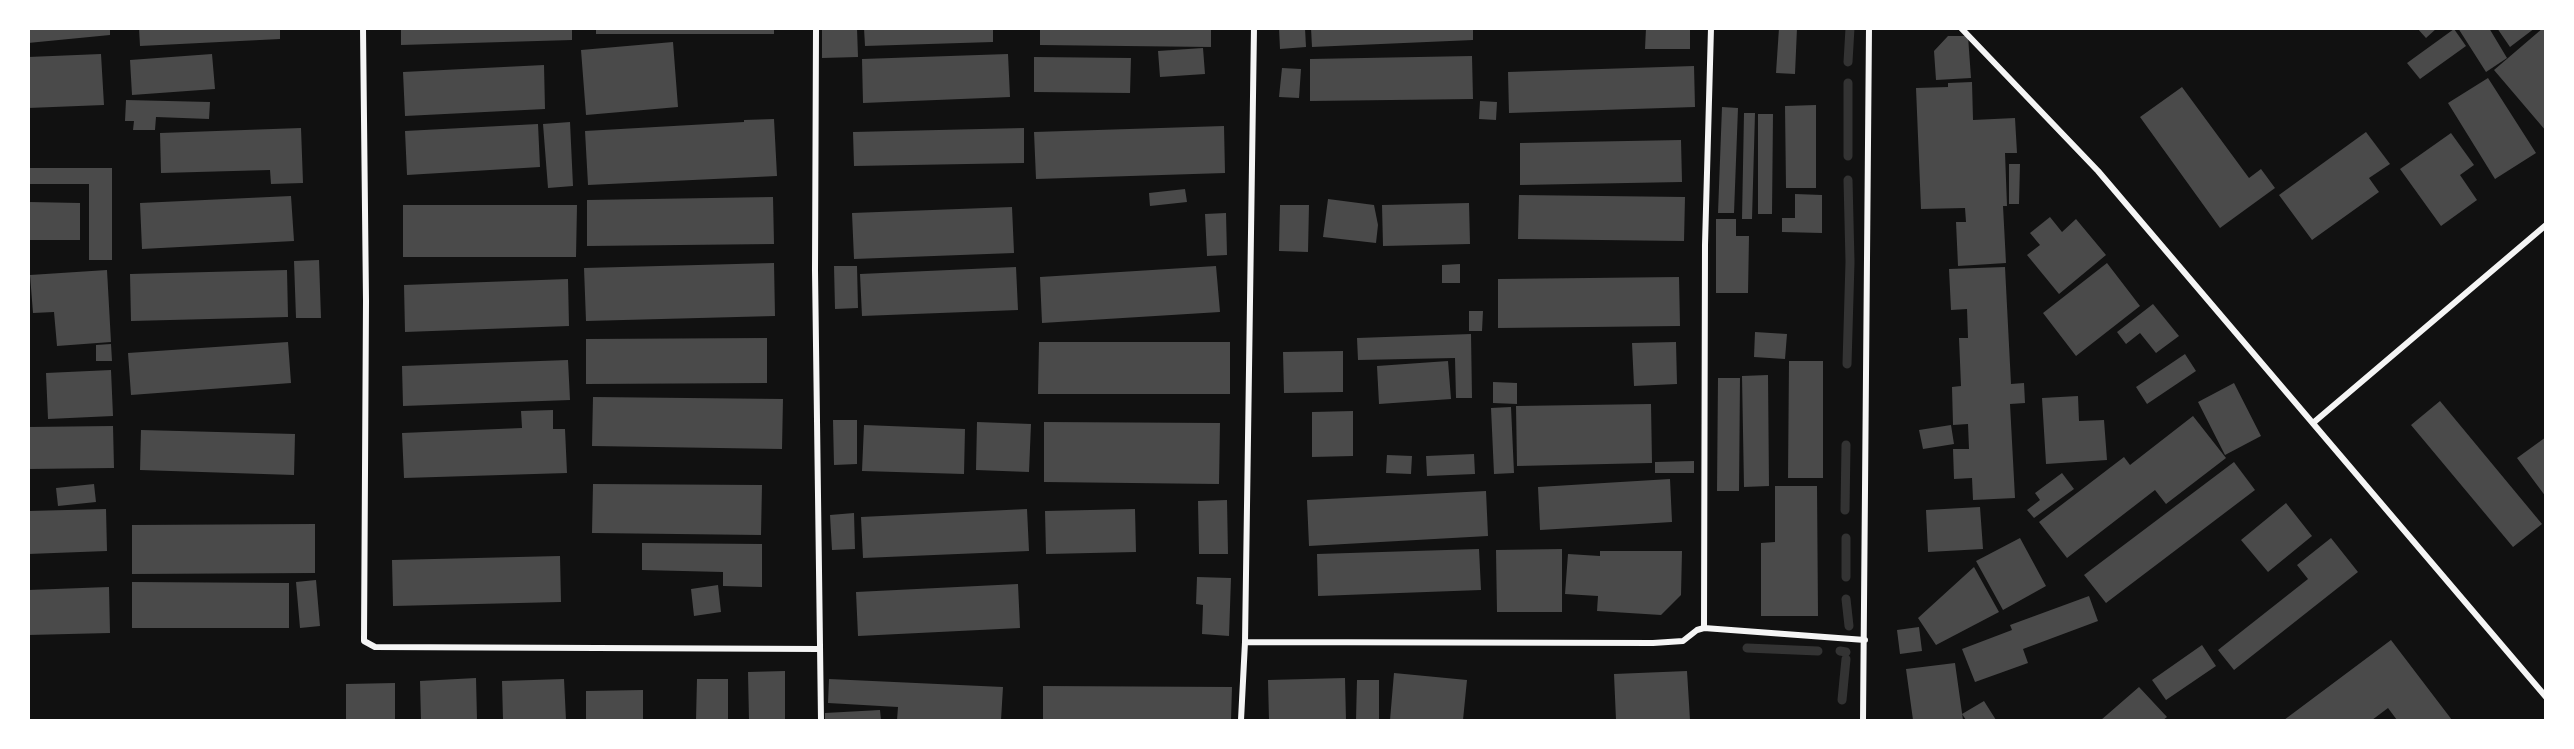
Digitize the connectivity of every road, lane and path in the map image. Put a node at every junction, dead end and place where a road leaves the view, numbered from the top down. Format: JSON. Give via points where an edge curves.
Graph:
{"nodes":[{"id":1,"x":363,"y":28,"type":"edge"},
{"id":2,"x":816,"y":28,"type":"edge"},
{"id":3,"x":1254,"y":28,"type":"edge"},
{"id":4,"x":1711,"y":28,"type":"edge"},
{"id":5,"x":1869,"y":28,"type":"edge"},
{"id":6,"x":1961,"y":28,"type":"edge"},
{"id":7,"x":2546,"y":225,"type":"edge"},
{"id":8,"x":2313,"y":423,"type":"junction"},
{"id":9,"x":1704,"y":628,"type":"junction"},
{"id":10,"x":1865,"y":640,"type":"junction"},
{"id":11,"x":1245,"y":642,"type":"junction"},
{"id":12,"x":819,"y":649,"type":"junction"},
{"id":13,"x":2546,"y":696,"type":"edge"},
{"id":14,"x":821,"y":720,"type":"edge"},
{"id":15,"x":1241,"y":720,"type":"edge"},
{"id":16,"x":1863,"y":720,"type":"edge"}],
"edges":[{"from":1,"to":12,"type":"street","via":[[364,641],[375,647]]},
{"from":2,"to":12,"type":"street"},
{"from":3,"to":11,"type":"street"},
{"from":4,"to":9,"type":"street","via":[[1705,245]]},
{"from":5,"to":10,"type":"street"},
{"from":6,"to":8,"type":"street","via":[[2098,171]]},
{"from":7,"to":8,"type":"street"},
{"from":8,"to":13,"type":"street"},
{"from":9,"to":10,"type":"street"},
{"from":9,"to":11,"type":"street","via":[[1683,640],[1653,643]]},
{"from":10,"to":16,"type":"street"},
{"from":11,"to":15,"type":"street"},
{"from":12,"to":14,"type":"street"}]}
